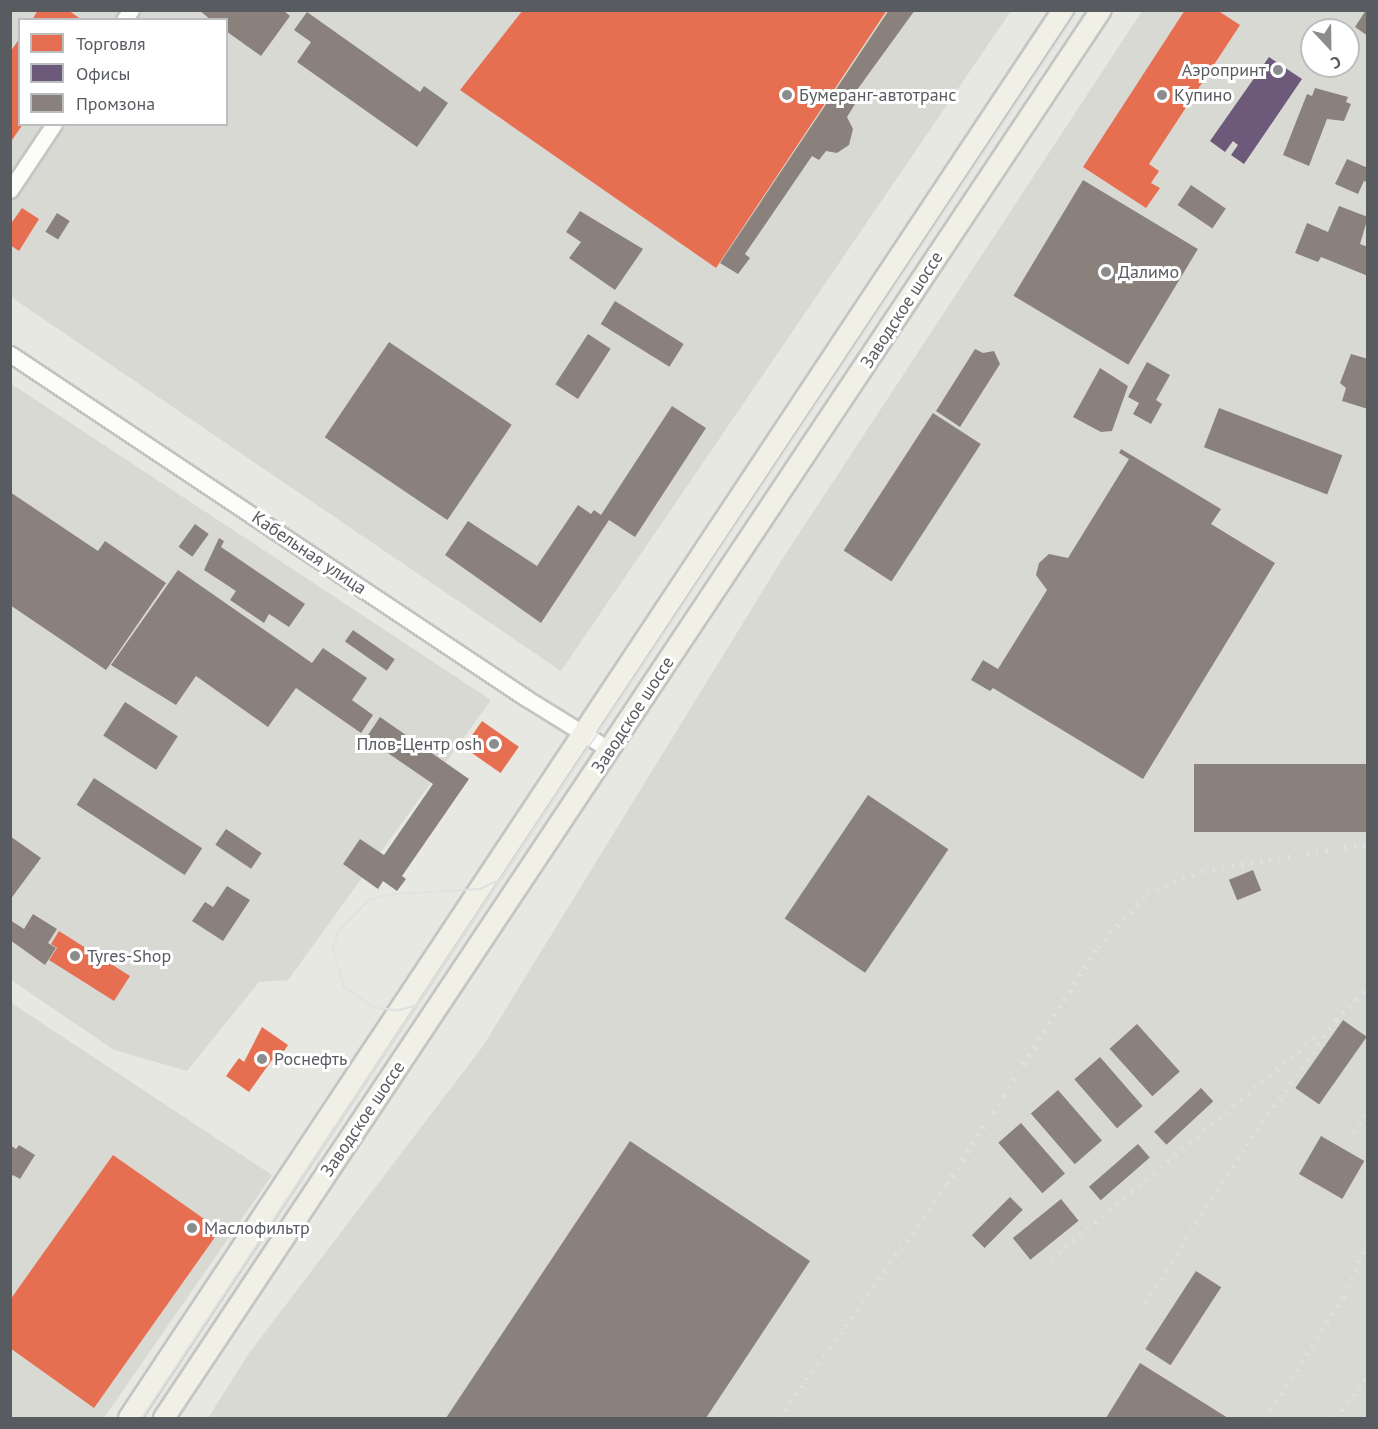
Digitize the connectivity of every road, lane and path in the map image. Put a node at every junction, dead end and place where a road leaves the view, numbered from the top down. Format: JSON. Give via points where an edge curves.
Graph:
{"nodes":[{"id":1,"x":1063,"y":10,"type":"edge"},
{"id":2,"x":1101,"y":10,"type":"edge"},
{"id":3,"x":53,"y":126,"type":"edge"},
{"id":4,"x":10,"y":190,"type":"edge"},
{"id":5,"x":10,"y":354,"type":"edge"},
{"id":6,"x":582,"y":734,"type":"junction"},
{"id":7,"x":610,"y":750,"type":"junction"},
{"id":8,"x":306,"y":1149,"type":"junction"},
{"id":9,"x":333,"y":1164,"type":"junction"},
{"id":10,"x":129,"y":1419,"type":"edge"},
{"id":11,"x":164,"y":1419,"type":"edge"}],
"edges":[{"from":1,"to":6,"type":"main road","name":"Заводское шоссе"},
{"from":2,"to":7,"type":"main road","name":"Заводское шоссе"},
{"from":3,"to":4,"type":"street"},
{"from":5,"to":6,"type":"street","name":"Кабельная улица"},
{"from":6,"to":7,"type":"street","name":"Кабельная улица"},
{"from":6,"to":8,"type":"main road","name":"Заводское шоссе"},
{"from":7,"to":9,"type":"main road","name":"Заводское шоссе"},
{"from":8,"to":9,"type":"main road"},
{"from":8,"to":10,"type":"main road","name":"Заводское шоссе"},
{"from":9,"to":11,"type":"main road","name":"Заводское шоссе"}]}
